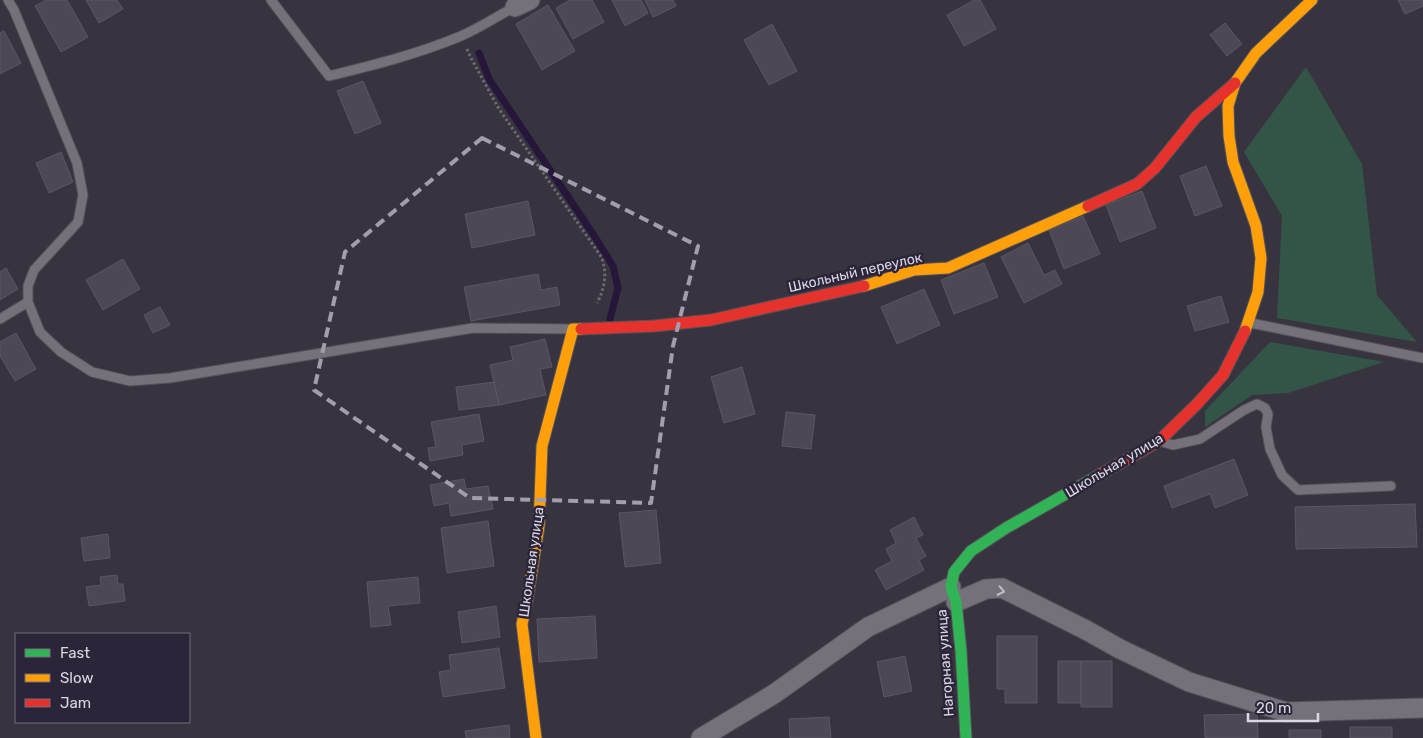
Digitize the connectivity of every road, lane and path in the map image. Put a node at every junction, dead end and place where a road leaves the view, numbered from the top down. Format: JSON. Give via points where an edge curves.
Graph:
{"nodes":[{"id":1,"x":8,"y":0,"type":"edge"},
{"id":2,"x":271,"y":0,"type":"edge"},
{"id":3,"x":1312,"y":0,"type":"edge"},
{"id":4,"x":523,"y":3,"type":"edge"},
{"id":5,"x":462,"y":35,"type":"junction"},
{"id":6,"x":1235,"y":83,"type":"junction"},
{"id":7,"x":28,"y":302,"type":"junction"},
{"id":8,"x":0,"y":319,"type":"edge"},
{"id":9,"x":1249,"y":322,"type":"junction"},
{"id":10,"x":573,"y":328,"type":"junction"},
{"id":11,"x":1423,"y":358,"type":"edge"},
{"id":12,"x":1159,"y":441,"type":"junction"},
{"id":13,"x":1391,"y":486,"type":"dead end"},
{"id":14,"x":954,"y":595,"type":"junction"},
{"id":15,"x":1423,"y":708,"type":"edge"},
{"id":16,"x":536,"y":738,"type":"edge"},
{"id":17,"x":701,"y":738,"type":"edge"},
{"id":18,"x":966,"y":738,"type":"edge"}],
"edges":[{"from":1,"to":7,"type":"lane","via":[[77,163],[83,194],[78,222],[34,270],[28,286]]},
{"from":2,"to":5,"type":"lane","via":[[329,76],[392,60]]},
{"from":3,"to":6,"type":"street","name":"Школьная улица","via":[[1256,53]]},
{"from":4,"to":5,"type":"lane"},
{"from":5,"to":10,"type":"path","via":[[499,109],[602,258],[605,270],[602,293],[591,315]]},
{"from":6,"to":9,"type":"street","name":"Школьная улица","via":[[1228,106],[1233,162],[1256,226],[1261,258],[1258,292]]},
{"from":6,"to":10,"type":"street","name":"Школьный переулок","via":[[1196,118],[1155,168],[1137,184],[948,268],[914,270],[868,285],[711,320],[654,326]]},
{"from":7,"to":8,"type":"lane"},
{"from":7,"to":10,"type":"lane","via":[[40,332],[61,352],[92,372],[130,381],[170,378],[473,328]]},
{"from":9,"to":11,"type":"lane"},
{"from":9,"to":12,"type":"street","name":"Школьная улица","via":[[1224,375]]},
{"from":10,"to":16,"type":"street","name":"Школьная улица","via":[[542,446],[539,526],[522,624]]},
{"from":12,"to":13,"type":"lane","via":[[1173,445],[1200,439],[1257,404],[1268,414],[1266,427],[1270,448],[1282,475],[1298,490]]},
{"from":12,"to":14,"type":"street","name":"Школьная улица","via":[[971,551],[954,572]]},
{"from":14,"to":15,"type":"street","one_way":true,"via":[[1002,588],[1189,682],[1286,712]]},
{"from":14,"to":17,"type":"street","via":[[868,627],[774,694]]},
{"from":14,"to":18,"type":"street","name":"Нагорная улица"}]}
